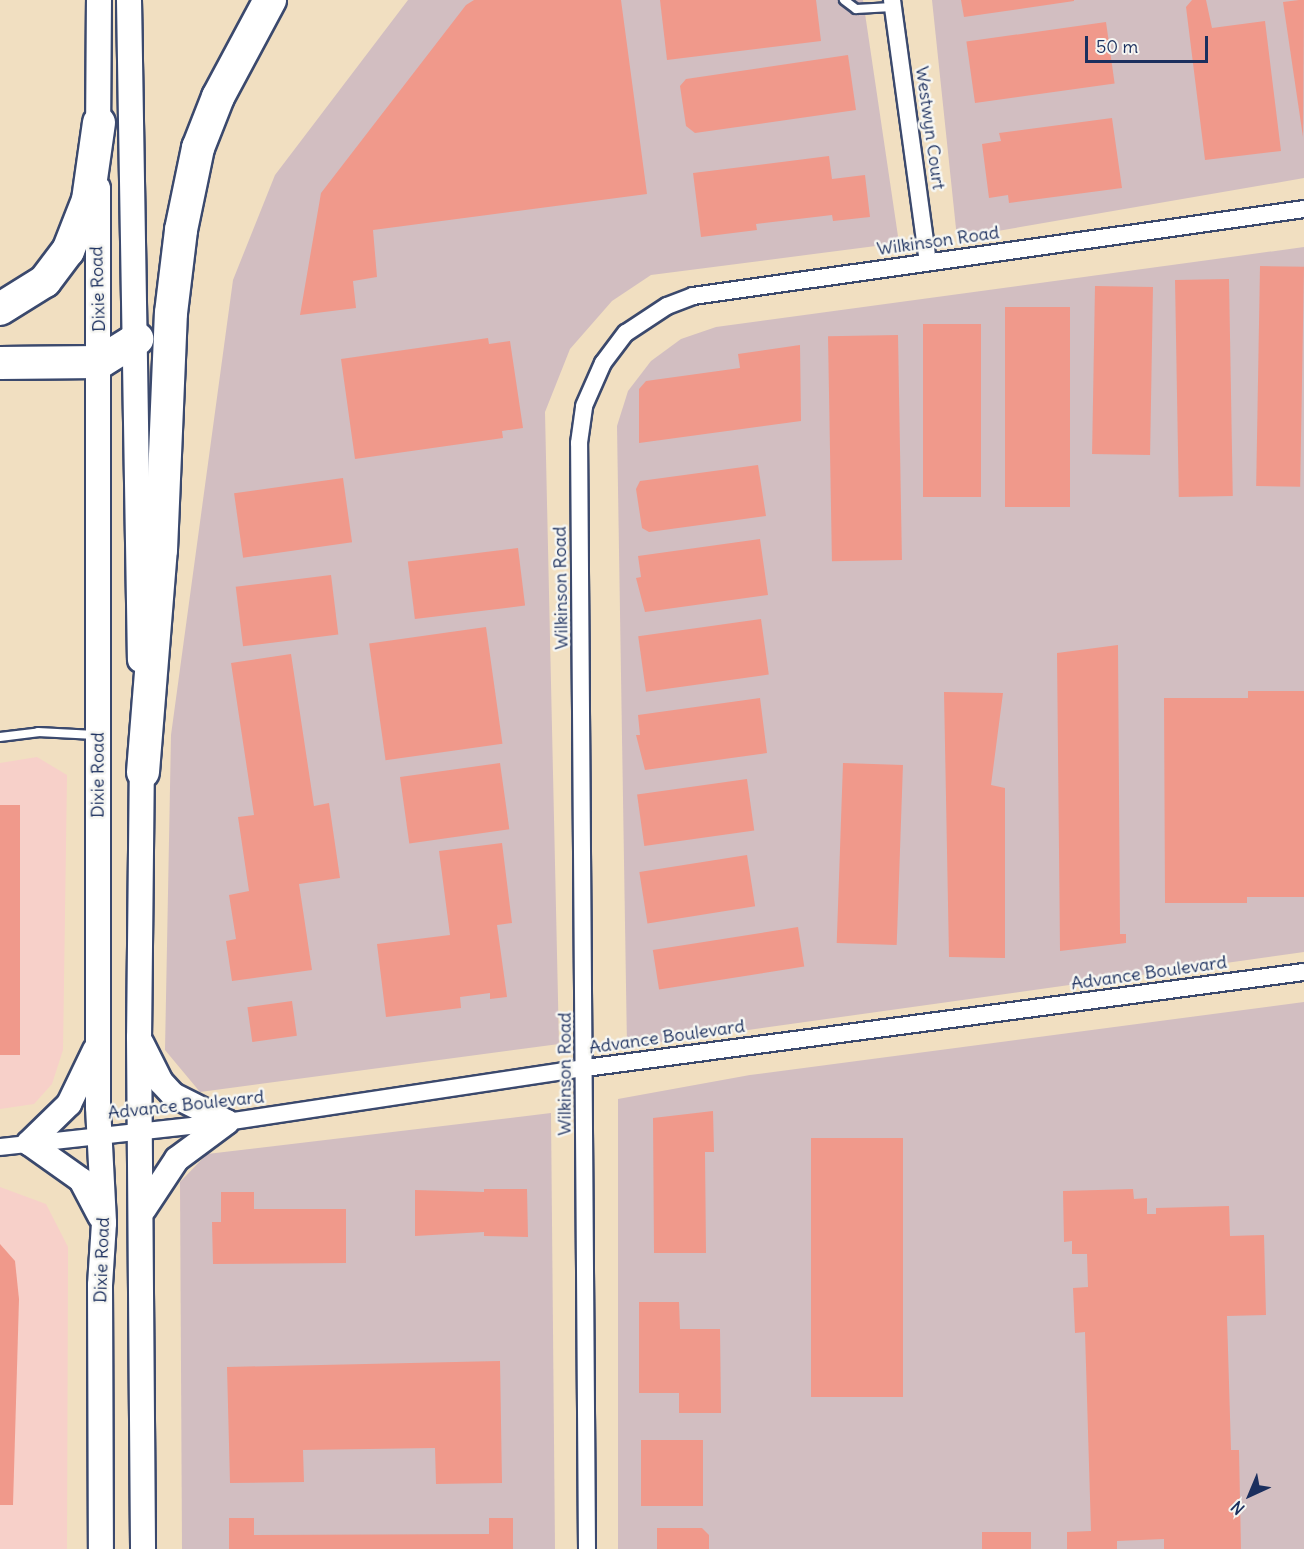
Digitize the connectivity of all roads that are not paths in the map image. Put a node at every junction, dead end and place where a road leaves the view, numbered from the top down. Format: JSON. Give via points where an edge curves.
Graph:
{"nodes":[{"id":1,"x":99,"y":0,"type":"edge"},
{"id":2,"x":129,"y":0,"type":"edge"},
{"id":3,"x":270,"y":0,"type":"edge"},
{"id":4,"x":844,"y":0,"type":"edge"},
{"id":5,"x":892,"y":4,"type":"edge"},
{"id":6,"x":99,"y":123,"type":"junction"},
{"id":7,"x":1304,"y":209,"type":"edge"},
{"id":8,"x":928,"y":262,"type":"junction"},
{"id":9,"x":0,"y":309,"type":"edge"},
{"id":10,"x":136,"y":339,"type":"junction"},
{"id":11,"x":100,"y":362,"type":"junction"},
{"id":12,"x":0,"y":363,"type":"edge"},
{"id":13,"x":98,"y":736,"type":"junction"},
{"id":14,"x":0,"y":737,"type":"edge"},
{"id":15,"x":143,"y":772,"type":"junction"},
{"id":16,"x":1304,"y":972,"type":"edge"},
{"id":17,"x":138,"y":1037,"type":"junction"},
{"id":18,"x":99,"y":1040,"type":"junction"},
{"id":19,"x":585,"y":1068,"type":"junction"},
{"id":20,"x":227,"y":1122,"type":"junction"},
{"id":21,"x":141,"y":1129,"type":"junction"},
{"id":22,"x":100,"y":1134,"type":"junction"},
{"id":23,"x":29,"y":1143,"type":"junction"},
{"id":24,"x":0,"y":1147,"type":"edge"},
{"id":25,"x":143,"y":1211,"type":"junction"},
{"id":26,"x":104,"y":1223,"type":"junction"},
{"id":27,"x":101,"y":1549,"type":"edge"},
{"id":28,"x":143,"y":1549,"type":"edge"},
{"id":29,"x":587,"y":1549,"type":"edge"}],
"edges":[{"from":1,"to":6,"type":"main road","name":"Dixie Road"},
{"from":2,"to":10,"type":"main road","name":"Dixie Road"},
{"from":3,"to":15,"type":"highway","via":[[218,97],[198,148],[181,230],[171,313],[161,550]]},
{"from":4,"to":5,"type":"lane","via":[[856,9]]},
{"from":5,"to":8,"type":"street","name":"Westwyn Court"},
{"from":6,"to":9,"type":"highway","via":[[88,200],[68,251],[45,281]]},
{"from":6,"to":11,"type":"main road","name":"Dixie Road","via":[[96,259]]},
{"from":7,"to":8,"type":"street","name":"Wilkinson Road"},
{"from":8,"to":19,"type":"street","name":"Wilkinson Road","via":[[721,290],[667,306],[626,333],[603,363],[584,406],[579,443]]},
{"from":10,"to":11,"type":"highway"},
{"from":10,"to":15,"type":"main road","name":"Dixie Road","via":[[134,449]]},
{"from":11,"to":12,"type":"highway"},
{"from":11,"to":13,"type":"main road","name":"Dixie Road"},
{"from":13,"to":14,"type":"lane","via":[[38,732]]},
{"from":13,"to":18,"type":"main road","name":"Dixie Road"},
{"from":15,"to":17,"type":"main road","name":"Dixie Road"},
{"from":16,"to":19,"type":"street","name":"Advance Boulevard"},
{"from":17,"to":20,"type":"main road","via":[[161,1082],[173,1095]]},
{"from":17,"to":21,"type":"main road","name":"Dixie Road"},
{"from":18,"to":22,"type":"main road","name":"Dixie Road"},
{"from":18,"to":23,"type":"main road","via":[[69,1104]]},
{"from":19,"to":20,"type":"street","name":"Advance Boulevard"},
{"from":19,"to":29,"type":"street","name":"Wilkinson Road"},
{"from":20,"to":21,"type":"street","name":"Advance Boulevard"},
{"from":20,"to":25,"type":"main road","via":[[177,1159]]},
{"from":21,"to":22,"type":"street","name":"Advance Boulevard"},
{"from":21,"to":25,"type":"main road","name":"Dixie Road"},
{"from":22,"to":23,"type":"street","name":"Advance Boulevard"},
{"from":22,"to":26,"type":"main road","name":"Dixie Road"},
{"from":23,"to":24,"type":"street","name":"Advance Boulevard"},
{"from":23,"to":26,"type":"main road","via":[[81,1180]]},
{"from":25,"to":28,"type":"main road","name":"Dixie Road"},
{"from":26,"to":27,"type":"main road","name":"Dixie Road","via":[[100,1285]]}]}
